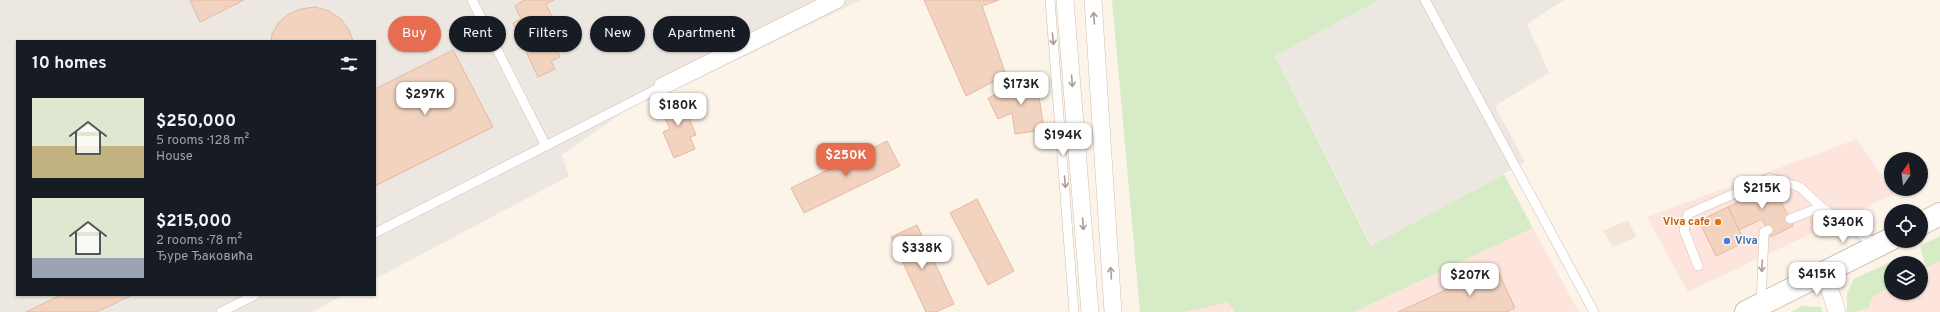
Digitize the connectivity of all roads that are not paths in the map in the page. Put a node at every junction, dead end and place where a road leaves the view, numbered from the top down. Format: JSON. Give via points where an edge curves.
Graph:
{"nodes":[{"id":1,"x":472,"y":0,"type":"edge"},
{"id":2,"x":836,"y":0,"type":"edge"},
{"id":3,"x":1050,"y":0,"type":"edge"},
{"id":4,"x":1065,"y":0,"type":"edge"},
{"id":5,"x":1093,"y":0,"type":"edge"},
{"id":6,"x":1425,"y":0,"type":"edge"},
{"id":7,"x":663,"y":86,"type":"joint"},
{"id":8,"x":546,"y":146,"type":"junction"},
{"id":9,"x":1821,"y":207,"type":"junction"},
{"id":10,"x":1940,"y":214,"type":"edge"},
{"id":11,"x":1790,"y":219,"type":"dead end"},
{"id":12,"x":1928,"y":220,"type":"edge"},
{"id":13,"x":1768,"y":230,"type":"dead end"},
{"id":14,"x":376,"y":232,"type":"edge"},
{"id":15,"x":1884,"y":243,"type":"edge"},
{"id":16,"x":1698,"y":266,"type":"dead end"},
{"id":17,"x":1824,"y":272,"type":"junction"},
{"id":18,"x":253,"y":296,"type":"edge"},
{"id":19,"x":1753,"y":308,"type":"edge"},
{"id":20,"x":221,"y":312,"type":"edge"},
{"id":21,"x":1074,"y":312,"type":"edge"},
{"id":22,"x":1090,"y":312,"type":"edge"},
{"id":23,"x":1113,"y":312,"type":"edge"},
{"id":24,"x":1594,"y":312,"type":"edge"},
{"id":25,"x":1837,"y":312,"type":"edge"}],
"edges":[{"from":1,"to":8,"type":"lane"},
{"from":2,"to":7,"type":"street"},
{"from":3,"to":21,"type":"lane","one_way":true},
{"from":4,"to":22,"type":"street","one_way":true},
{"from":23,"to":5,"type":"street","one_way":true},
{"from":6,"to":24,"type":"lane"},
{"from":7,"to":8,"type":"lane"},
{"from":8,"to":14,"type":"lane"},
{"from":9,"to":11,"type":"lane"},
{"from":9,"to":15,"type":"lane"},
{"from":9,"to":16,"type":"lane","via":[[1800,187],[1769,178],[1691,212],[1686,219],[1684,230]]},
{"from":10,"to":12,"type":"street"},
{"from":13,"to":19,"type":"lane","one_way":true,"via":[[1764,232]]},
{"from":15,"to":17,"type":"street"},
{"from":17,"to":19,"type":"street"},
{"from":17,"to":25,"type":"street"},
{"from":18,"to":20,"type":"lane"}]}
